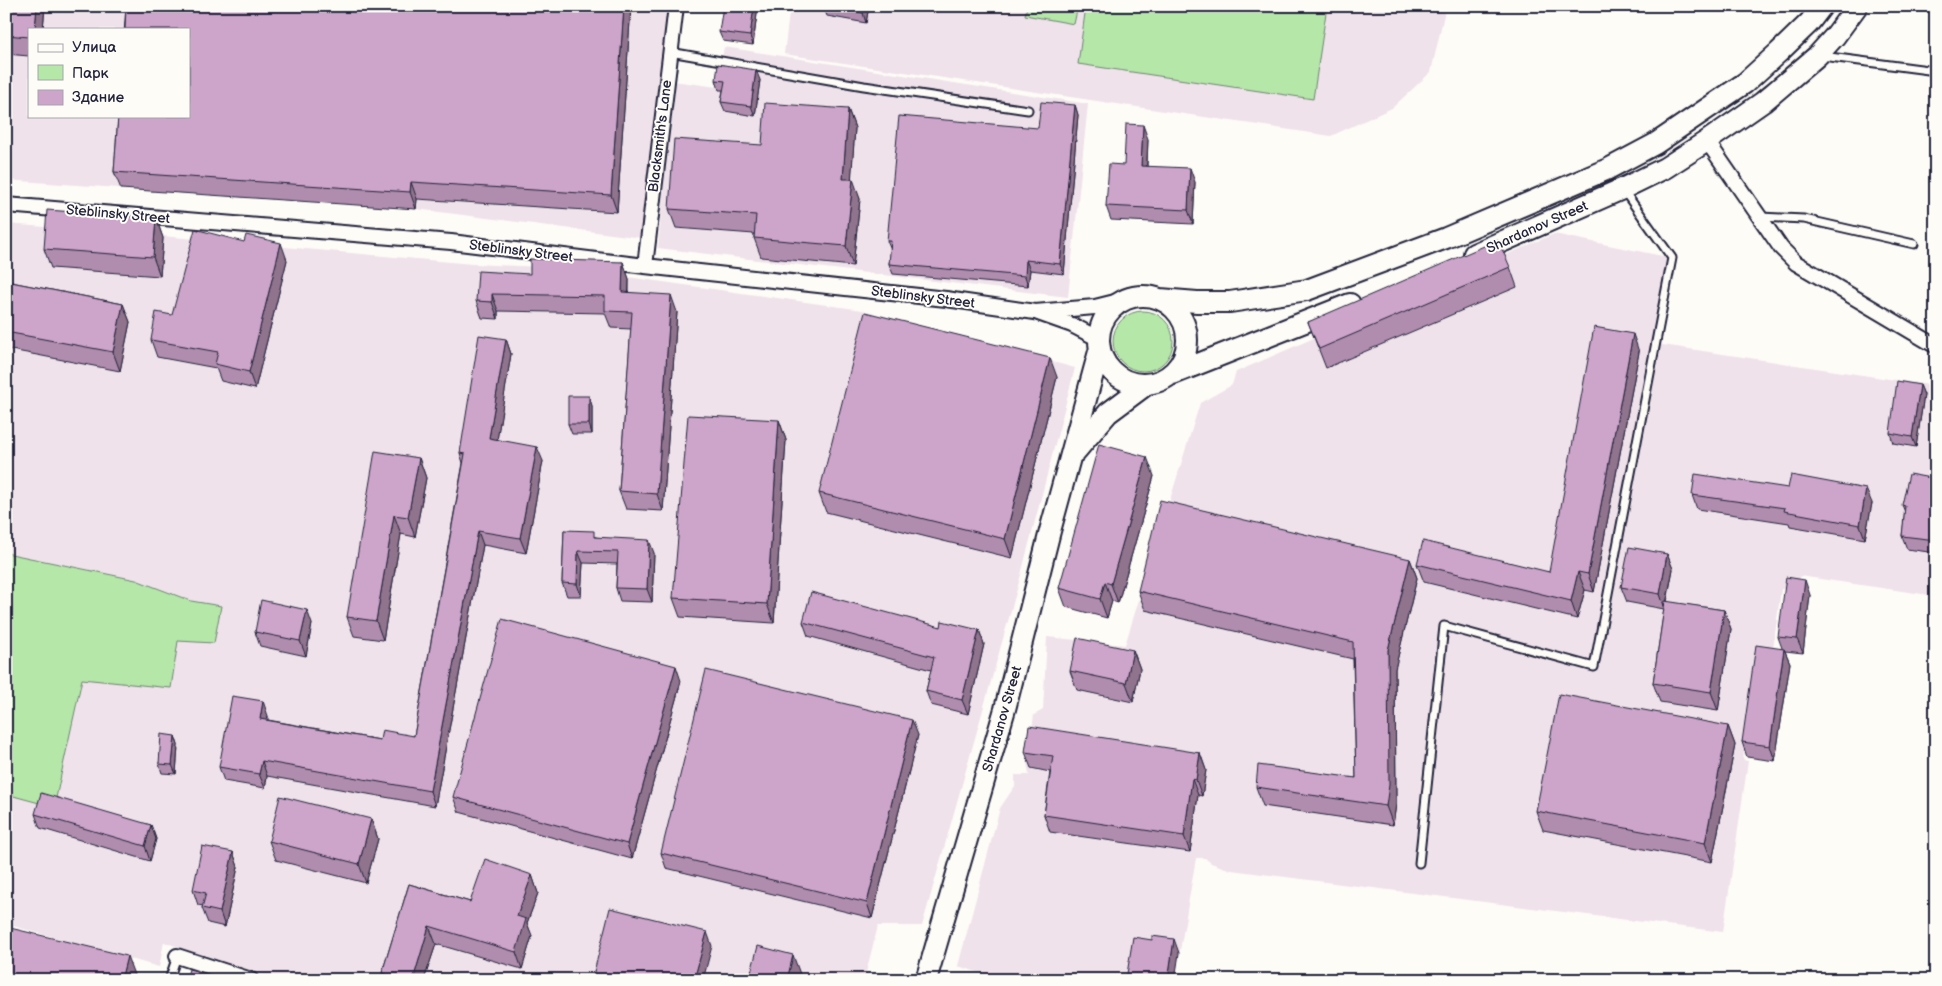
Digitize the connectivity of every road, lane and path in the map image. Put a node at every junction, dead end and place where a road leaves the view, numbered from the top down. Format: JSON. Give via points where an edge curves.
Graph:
{"nodes":[{"id":1,"x":676,"y":6,"type":"edge"},
{"id":2,"x":1822,"y":6,"type":"edge"},
{"id":3,"x":1857,"y":6,"type":"edge"},
{"id":4,"x":670,"y":52,"type":"junction"},
{"id":5,"x":1817,"y":56,"type":"junction"},
{"id":6,"x":1936,"y":71,"type":"edge"},
{"id":7,"x":1028,"y":110,"type":"dead end"},
{"id":8,"x":1707,"y":141,"type":"junction"},
{"id":9,"x":1622,"y":189,"type":"junction"},
{"id":10,"x":6,"y":204,"type":"edge"},
{"id":11,"x":1759,"y":217,"type":"junction"},
{"id":12,"x":1914,"y":244,"type":"dead end"},
{"id":13,"x":1459,"y":261,"type":"edge"},
{"id":14,"x":645,"y":266,"type":"junction"},
{"id":15,"x":1368,"y":297,"type":"edge"},
{"id":16,"x":1127,"y":299,"type":"junction"},
{"id":17,"x":1160,"y":299,"type":"junction"},
{"id":18,"x":1034,"y":312,"type":"junction"},
{"id":19,"x":1099,"y":344,"type":"junction"},
{"id":20,"x":1936,"y":346,"type":"edge"},
{"id":21,"x":1172,"y":374,"type":"junction"},
{"id":22,"x":1147,"y":384,"type":"junction"},
{"id":23,"x":1071,"y":458,"type":"junction"},
{"id":24,"x":1419,"y":863,"type":"dead end"},
{"id":25,"x":177,"y":956,"type":"joint"},
{"id":26,"x":169,"y":980,"type":"edge"},
{"id":27,"x":251,"y":980,"type":"edge"},
{"id":28,"x":926,"y":980,"type":"edge"}],
"edges":[{"from":1,"to":4,"type":"street","name":"Blacksmith's Lane"},
{"from":2,"to":17,"type":"main road","name":"Shardanov Street","via":[[1809,23],[1745,83],[1655,144],[1608,168],[1446,238],[1307,290],[1230,302]]},
{"from":3,"to":5,"type":"main road","name":"Shardanov Street"},
{"from":4,"to":7,"type":"lane","via":[[864,86]]},
{"from":4,"to":14,"type":"street","name":"Blacksmith's Lane"},
{"from":5,"to":6,"type":"lane"},
{"from":5,"to":8,"type":"main road","name":"Shardanov Street","via":[[1763,102]]},
{"from":8,"to":9,"type":"main road","name":"Shardanov Street","via":[[1665,168]]},
{"from":8,"to":11,"type":"street"},
{"from":9,"to":13,"type":"main road","name":"Shardanov Street"},
{"from":9,"to":24,"type":"lane","via":[[1672,258],[1594,667],[1444,626]]},
{"from":10,"to":14,"type":"street","name":"Steblinsky Street","via":[[451,242]]},
{"from":11,"to":12,"type":"lane","via":[[1804,219]]},
{"from":11,"to":20,"type":"street","via":[[1796,263]]},
{"from":14,"to":18,"type":"street","name":"Steblinsky Street","via":[[946,299]]},
{"from":15,"to":21,"type":"main road"},
{"from":16,"to":17,"type":"main road","via":[[1144,296]]},
{"from":16,"to":18,"type":"street","via":[[1095,307]]},
{"from":16,"to":19,"type":"main road","via":[[1107,315],[1101,326]]},
{"from":17,"to":21,"type":"main road","via":[[1178,312],[1187,333],[1185,355]]},
{"from":18,"to":19,"type":"street","via":[[1072,325]]},
{"from":19,"to":22,"type":"main road","via":[[1108,366],[1122,379],[1134,384]]},
{"from":19,"to":23,"type":"main road","name":"Shardanov Street"},
{"from":21,"to":22,"type":"main road"},
{"from":22,"to":23,"type":"main road","via":[[1108,413]]},
{"from":23,"to":28,"type":"main road","name":"Shardanov Street","via":[[1006,709]]},
{"from":25,"to":26,"type":"lane"},
{"from":25,"to":27,"type":"street"}]}
